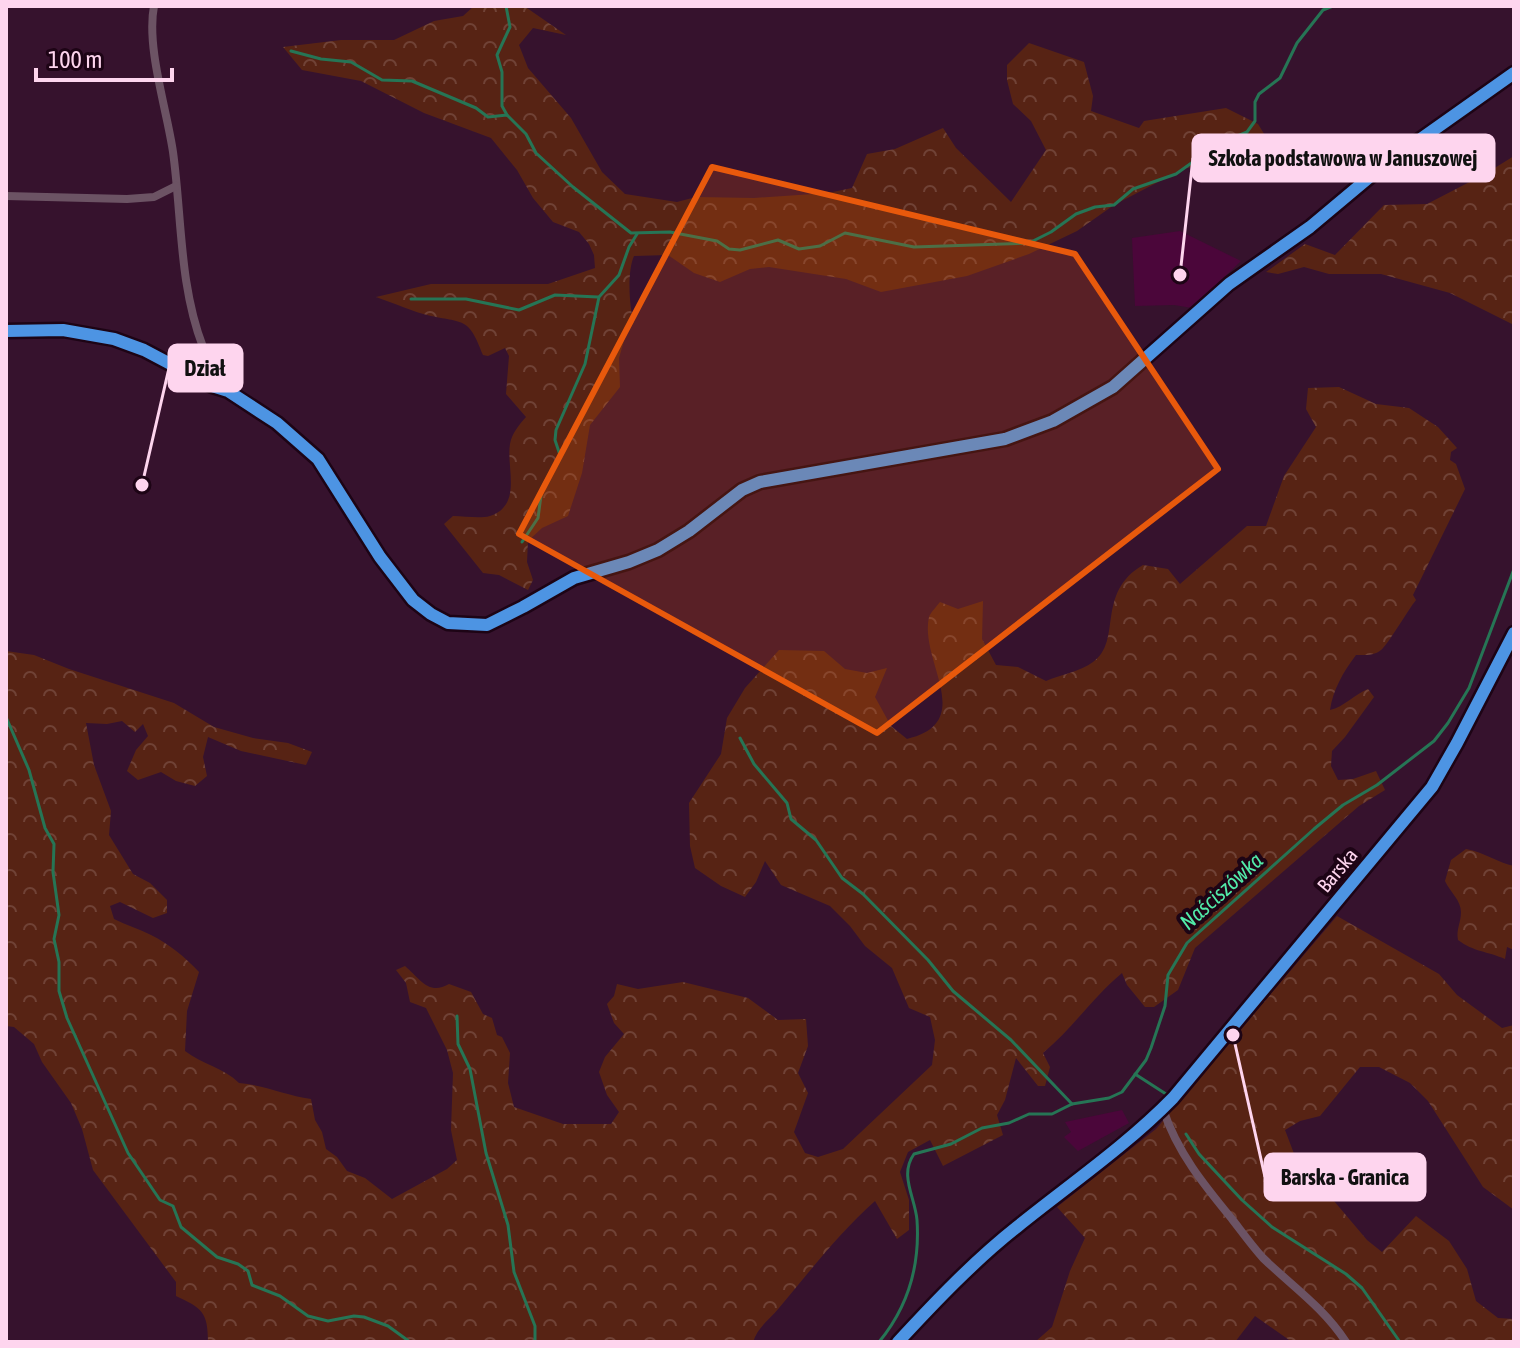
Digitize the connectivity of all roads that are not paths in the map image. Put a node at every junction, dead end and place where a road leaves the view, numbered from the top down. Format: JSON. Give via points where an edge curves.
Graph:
{"nodes":[{"id":1,"x":154,"y":6,"type":"edge"},
{"id":2,"x":1514,"y":73,"type":"edge"},
{"id":3,"x":176,"y":186,"type":"junction"},
{"id":4,"x":6,"y":196,"type":"edge"},
{"id":5,"x":6,"y":331,"type":"edge"},
{"id":6,"x":228,"y":391,"type":"junction"},
{"id":7,"x":1514,"y":633,"type":"edge"},
{"id":8,"x":1162,"y":1110,"type":"junction"},
{"id":9,"x":898,"y":1342,"type":"edge"},
{"id":10,"x":1346,"y":1342,"type":"edge"}],
"edges":[{"from":1,"to":3,"type":"street","via":[[154,45]]},
{"from":2,"to":6,"type":"street","via":[[1229,284],[1113,387],[1053,421],[1005,439],[760,482],[658,550],[574,578],[487,625],[448,623],[413,600],[318,459]]},
{"from":3,"to":4,"type":"street","via":[[154,197],[127,199]]},
{"from":3,"to":6,"type":"street","via":[[190,300],[204,349]]},
{"from":5,"to":6,"type":"street","via":[[63,330],[114,339]]},
{"from":7,"to":8,"type":"street","name":"Barska","via":[[1432,787]]},
{"from":8,"to":9,"type":"street","name":"Barska","via":[[1013,1230]]},
{"from":8,"to":10,"type":"street","via":[[1183,1155],[1213,1197]]}]}
